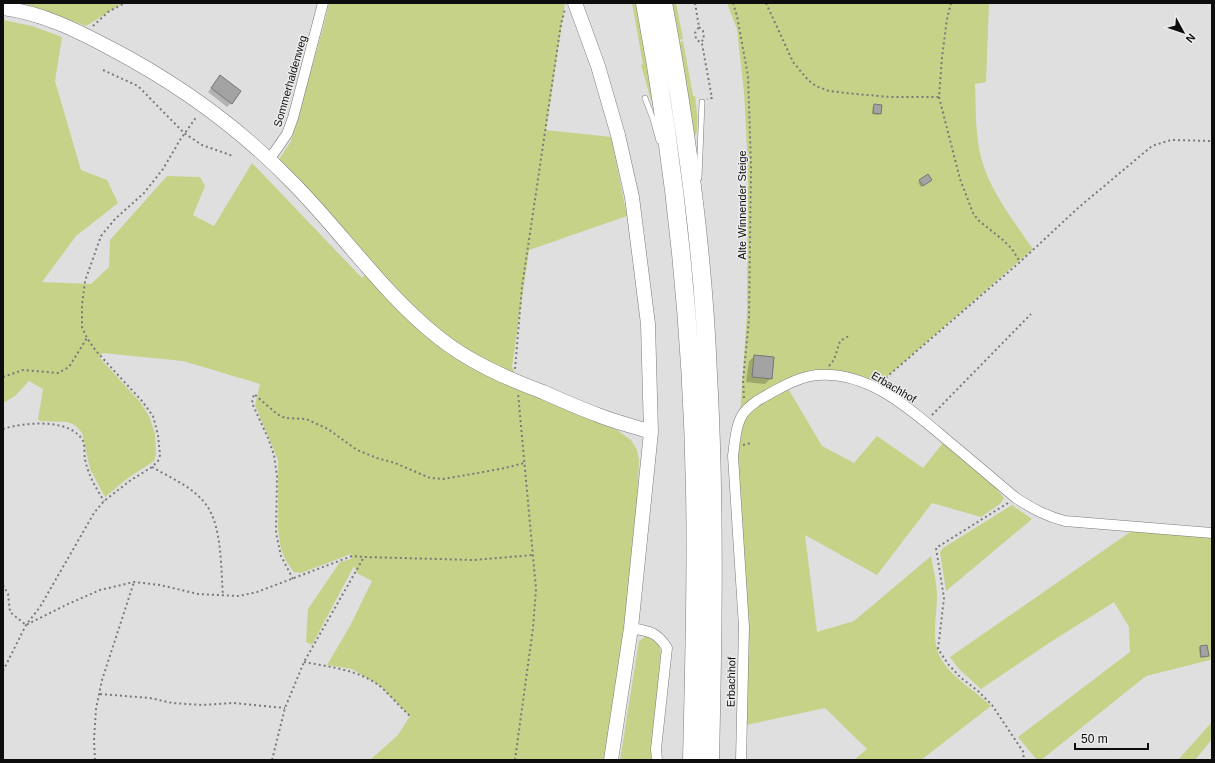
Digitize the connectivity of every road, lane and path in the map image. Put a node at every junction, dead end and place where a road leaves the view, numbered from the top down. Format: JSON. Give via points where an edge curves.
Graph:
{"nodes":[{"id":1,"x":125,"y":3,"type":"edge"},
{"id":2,"x":323,"y":3,"type":"edge"},
{"id":3,"x":567,"y":3,"type":"edge"},
{"id":4,"x":574,"y":3,"type":"edge"},
{"id":5,"x":646,"y":3,"type":"edge"},
{"id":6,"x":663,"y":3,"type":"edge"},
{"id":7,"x":695,"y":3,"type":"edge"},
{"id":8,"x":733,"y":3,"type":"edge"},
{"id":9,"x":766,"y":3,"type":"edge"},
{"id":10,"x":951,"y":3,"type":"edge"},
{"id":11,"x":3,"y":8,"type":"edge"},
{"id":12,"x":699,"y":27,"type":"junction"},
{"id":13,"x":86,"y":35,"type":"junction"},
{"id":14,"x":700,"y":43,"type":"junction"},
{"id":15,"x":103,"y":70,"type":"dead end"},
{"id":16,"x":939,"y":97,"type":"junction"},
{"id":17,"x":645,"y":98,"type":"dead end"},
{"id":18,"x":702,"y":101,"type":"joint"},
{"id":19,"x":203,"y":106,"type":"junction"},
{"id":20,"x":184,"y":134,"type":"junction"},
{"id":21,"x":1212,"y":141,"type":"edge"},
{"id":22,"x":660,"y":145,"type":"dead end"},
{"id":23,"x":233,"y":156,"type":"dead end"},
{"id":24,"x":269,"y":160,"type":"junction"},
{"id":25,"x":693,"y":198,"type":"junction"},
{"id":26,"x":1020,"y":262,"type":"junction"},
{"id":27,"x":1031,"y":314,"type":"dead end"},
{"id":28,"x":849,"y":336,"type":"dead end"},
{"id":29,"x":87,"y":338,"type":"junction"},
{"id":30,"x":822,"y":375,"type":"junction"},
{"id":31,"x":3,"y":376,"type":"edge"},
{"id":32,"x":516,"y":382,"type":"junction"},
{"id":33,"x":875,"y":387,"type":"junction"},
{"id":34,"x":747,"y":408,"type":"junction"},
{"id":35,"x":926,"y":422,"type":"junction"},
{"id":36,"x":3,"y":429,"type":"edge"},
{"id":37,"x":651,"y":432,"type":"junction"},
{"id":38,"x":524,"y":463,"type":"junction"},
{"id":39,"x":152,"y":467,"type":"junction"},
{"id":40,"x":1016,"y":498,"type":"junction"},
{"id":41,"x":104,"y":501,"type":"junction"},
{"id":42,"x":1212,"y":533,"type":"edge"},
{"id":43,"x":533,"y":555,"type":"junction"},
{"id":44,"x":364,"y":557,"type":"junction"},
{"id":45,"x":293,"y":579,"type":"junction"},
{"id":46,"x":134,"y":582,"type":"junction"},
{"id":47,"x":3,"y":585,"type":"edge"},
{"id":48,"x":223,"y":596,"type":"junction"},
{"id":49,"x":26,"y":625,"type":"junction"},
{"id":50,"x":632,"y":628,"type":"junction"},
{"id":51,"x":304,"y":662,"type":"junction"},
{"id":52,"x":3,"y":670,"type":"edge"},
{"id":53,"x":100,"y":694,"type":"junction"},
{"id":54,"x":285,"y":708,"type":"junction"},
{"id":55,"x":410,"y":716,"type":"dead end"},
{"id":56,"x":95,"y":760,"type":"edge"},
{"id":57,"x":272,"y":760,"type":"edge"},
{"id":58,"x":515,"y":760,"type":"edge"},
{"id":59,"x":611,"y":760,"type":"edge"},
{"id":60,"x":657,"y":760,"type":"edge"},
{"id":61,"x":692,"y":760,"type":"edge"},
{"id":62,"x":710,"y":760,"type":"edge"},
{"id":63,"x":741,"y":760,"type":"edge"},
{"id":64,"x":1023,"y":760,"type":"edge"}],
"edges":[{"from":1,"to":13,"type":"path","via":[[108,12]]},
{"from":2,"to":24,"type":"street","name":"Sommerhaldenweg","via":[[293,118],[287,134]]},
{"from":3,"to":32,"type":"path","via":[[561,24],[522,287]]},
{"from":4,"to":37,"type":"street","via":[[598,66],[618,135],[632,197],[648,324]]},
{"from":5,"to":61,"type":"highway","via":[[663,103],[667,157],[682,262],[691,383],[695,564]]},
{"from":6,"to":25,"type":"highway"},
{"from":7,"to":12,"type":"path"},
{"from":8,"to":34,"type":"path","name":"Alte Winnender Steige","via":[[748,76],[752,165],[749,319],[743,381]]},
{"from":9,"to":16,"type":"path","via":[[792,62],[816,86],[829,91],[856,94]]},
{"from":10,"to":16,"type":"path","via":[[942,57]]},
{"from":11,"to":13,"type":"street","via":[[50,20]]},
{"from":12,"to":14,"type":"path","via":[[695,33]]},
{"from":12,"to":14,"type":"path","via":[[704,38]]},
{"from":13,"to":19,"type":"street","via":[[166,80]]},
{"from":14,"to":18,"type":"path","via":[[712,98]]},
{"from":15,"to":20,"type":"path","via":[[138,86]]},
{"from":16,"to":26,"type":"path","via":[[960,179],[973,213],[1003,240]]},
{"from":17,"to":22,"type":"lane"},
{"from":18,"to":25,"type":"lane","via":[[699,177]]},
{"from":19,"to":20,"type":"path"},
{"from":19,"to":24,"type":"street"},
{"from":20,"to":23,"type":"path","via":[[202,145]]},
{"from":20,"to":29,"type":"path","via":[[163,169],[144,193],[115,219],[101,236],[85,281],[82,327]]},
{"from":21,"to":26,"type":"path","via":[[1171,140],[1152,146],[1078,208]]},
{"from":24,"to":32,"type":"street","via":[[318,210],[411,314],[461,353]]},
{"from":25,"to":62,"type":"highway","via":[[710,416],[713,567]]},
{"from":26,"to":33,"type":"path"},
{"from":27,"to":35,"type":"path"},
{"from":28,"to":30,"type":"path","via":[[840,341],[834,360]]},
{"from":29,"to":31,"type":"path","via":[[69,367],[58,373],[23,370]]},
{"from":29,"to":39,"type":"path","via":[[153,416],[160,455]]},
{"from":30,"to":33,"type":"street","name":"Erbachhof","via":[[841,377]]},
{"from":30,"to":34,"type":"street","name":"Erbachhof","via":[[786,385]]},
{"from":32,"to":37,"type":"street","via":[[599,416]]},
{"from":32,"to":38,"type":"path"},
{"from":33,"to":35,"type":"street","name":"Erbachhof"},
{"from":34,"to":63,"type":"street","name":"Erbachhof","via":[[738,424],[733,456],[744,627]]},
{"from":35,"to":40,"type":"street","name":"Erbachhof"},
{"from":36,"to":41,"type":"path","via":[[31,423],[73,431],[84,442],[84,459],[89,474]]},
{"from":37,"to":50,"type":"street"},
{"from":38,"to":43,"type":"path"},
{"from":38,"to":45,"type":"path","via":[[472,474],[430,478],[357,450],[328,429],[306,419],[285,418],[254,394],[252,402],[274,455],[277,476],[276,533],[281,556]]},
{"from":39,"to":41,"type":"path"},
{"from":39,"to":48,"type":"path","via":[[193,491],[207,505],[215,519]]},
{"from":40,"to":42,"type":"street","name":"Erbachhof","via":[[1033,510],[1065,521]]},
{"from":40,"to":64,"type":"path","via":[[936,548],[944,598],[938,649],[960,677],[992,705],[1024,753]]},
{"from":41,"to":49,"type":"path","via":[[94,513],[40,606]]},
{"from":43,"to":44,"type":"path","via":[[474,560]]},
{"from":43,"to":58,"type":"path","via":[[536,589],[534,628]]},
{"from":44,"to":45,"type":"path","via":[[352,556]]},
{"from":44,"to":51,"type":"path"},
{"from":45,"to":48,"type":"path","via":[[257,592]]},
{"from":46,"to":48,"type":"path"},
{"from":46,"to":49,"type":"path","via":[[100,590]]},
{"from":46,"to":53,"type":"path","via":[[102,680]]},
{"from":47,"to":49,"type":"path","via":[[8,594],[10,612]]},
{"from":49,"to":52,"type":"path"},
{"from":50,"to":59,"type":"street"},
{"from":50,"to":60,"type":"street","via":[[653,632],[667,648]]},
{"from":51,"to":54,"type":"path"},
{"from":51,"to":55,"type":"path","via":[[350,671],[366,678],[380,686]]},
{"from":53,"to":54,"type":"path","via":[[150,698],[172,703],[233,703]]},
{"from":53,"to":56,"type":"path","via":[[96,709]]},
{"from":54,"to":57,"type":"path"}]}
